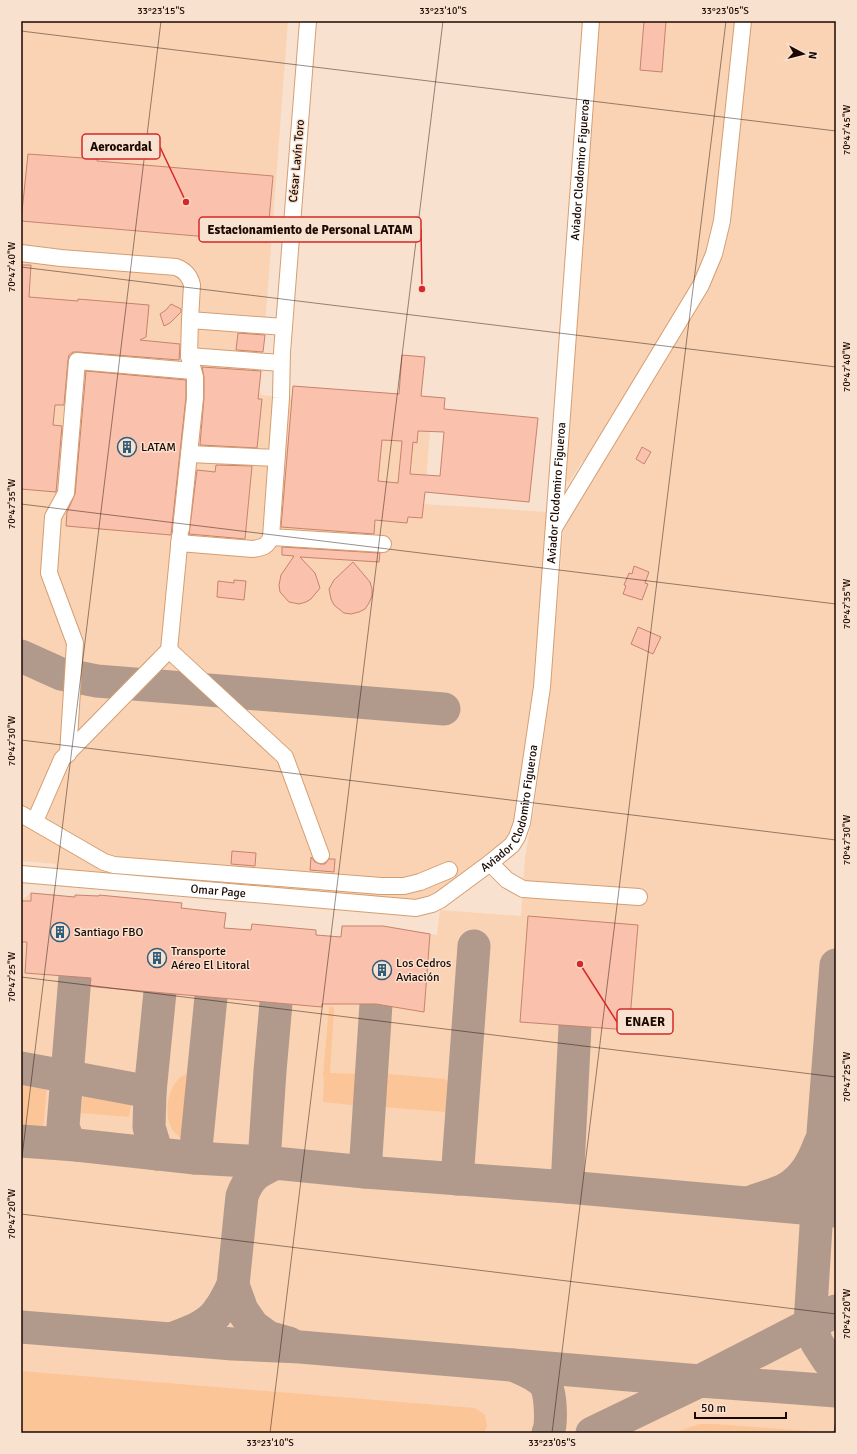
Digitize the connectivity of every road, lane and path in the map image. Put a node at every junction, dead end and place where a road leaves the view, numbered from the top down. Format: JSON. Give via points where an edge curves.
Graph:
{"nodes":[{"id":1,"x":308,"y":21,"type":"edge"},
{"id":2,"x":591,"y":21,"type":"edge"},
{"id":3,"x":743,"y":21,"type":"edge"},
{"id":4,"x":21,"y":253,"type":"edge"},
{"id":5,"x":190,"y":320,"type":"junction"},
{"id":6,"x":284,"y":328,"type":"junction"},
{"id":7,"x":191,"y":363,"type":"junction"},
{"id":8,"x":281,"y":369,"type":"junction"},
{"id":9,"x":189,"y":454,"type":"junction"},
{"id":10,"x":276,"y":458,"type":"junction"},
{"id":11,"x":554,"y":528,"type":"junction"},
{"id":12,"x":180,"y":536,"type":"junction"},
{"id":13,"x":271,"y":538,"type":"junction"},
{"id":14,"x":383,"y":544,"type":"dead end"},
{"id":15,"x":169,"y":650,"type":"junction"},
{"id":16,"x":68,"y":754,"type":"junction"},
{"id":17,"x":28,"y":818,"type":"edge"},
{"id":18,"x":321,"y":855,"type":"dead end"},
{"id":19,"x":490,"y":863,"type":"junction"},
{"id":20,"x":449,"y":870,"type":"dead end"},
{"id":21,"x":21,"y":874,"type":"edge"},
{"id":22,"x":639,"y":898,"type":"dead end"},
{"id":23,"x":416,"y":908,"type":"joint"}],
"edges":[{"from":1,"to":6,"type":"street","name":"César Lavín Toro"},
{"from":2,"to":11,"type":"street","name":"Aviador Clodomiro Figueroa"},
{"from":3,"to":11,"type":"street","via":[[722,221],[714,254],[701,285]]},
{"from":4,"to":5,"type":"street","via":[[176,267],[191,280]]},
{"from":5,"to":6,"type":"street"},
{"from":5,"to":7,"type":"street"},
{"from":6,"to":8,"type":"street","name":"César Lavín Toro"},
{"from":7,"to":8,"type":"street"},
{"from":7,"to":9,"type":"street","via":[[195,377],[195,398]]},
{"from":7,"to":16,"type":"street","via":[[77,361],[66,493],[53,517],[49,573],[76,643]]},
{"from":8,"to":10,"type":"street","name":"César Lavín Toro"},
{"from":9,"to":10,"type":"street"},
{"from":9,"to":12,"type":"street"},
{"from":10,"to":13,"type":"street","name":"César Lavín Toro"},
{"from":11,"to":19,"type":"street","name":"Aviador Clodomiro Figueroa","via":[[542,688],[522,823],[512,845]]},
{"from":12,"to":13,"type":"street","via":[[253,549],[268,544]]},
{"from":12,"to":15,"type":"street"},
{"from":13,"to":14,"type":"street"},
{"from":15,"to":16,"type":"street"},
{"from":15,"to":18,"type":"street","via":[[286,757]]},
{"from":16,"to":17,"type":"street","via":[[62,759]]},
{"from":17,"to":20,"type":"street","via":[[104,862],[114,865],[381,886],[404,886]]},
{"from":19,"to":22,"type":"street","via":[[507,880],[523,889]]},
{"from":19,"to":23,"type":"street","name":"Aviador Clodomiro Figueroa","via":[[440,900]]},
{"from":21,"to":23,"type":"street","name":"Omar Page"}]}
